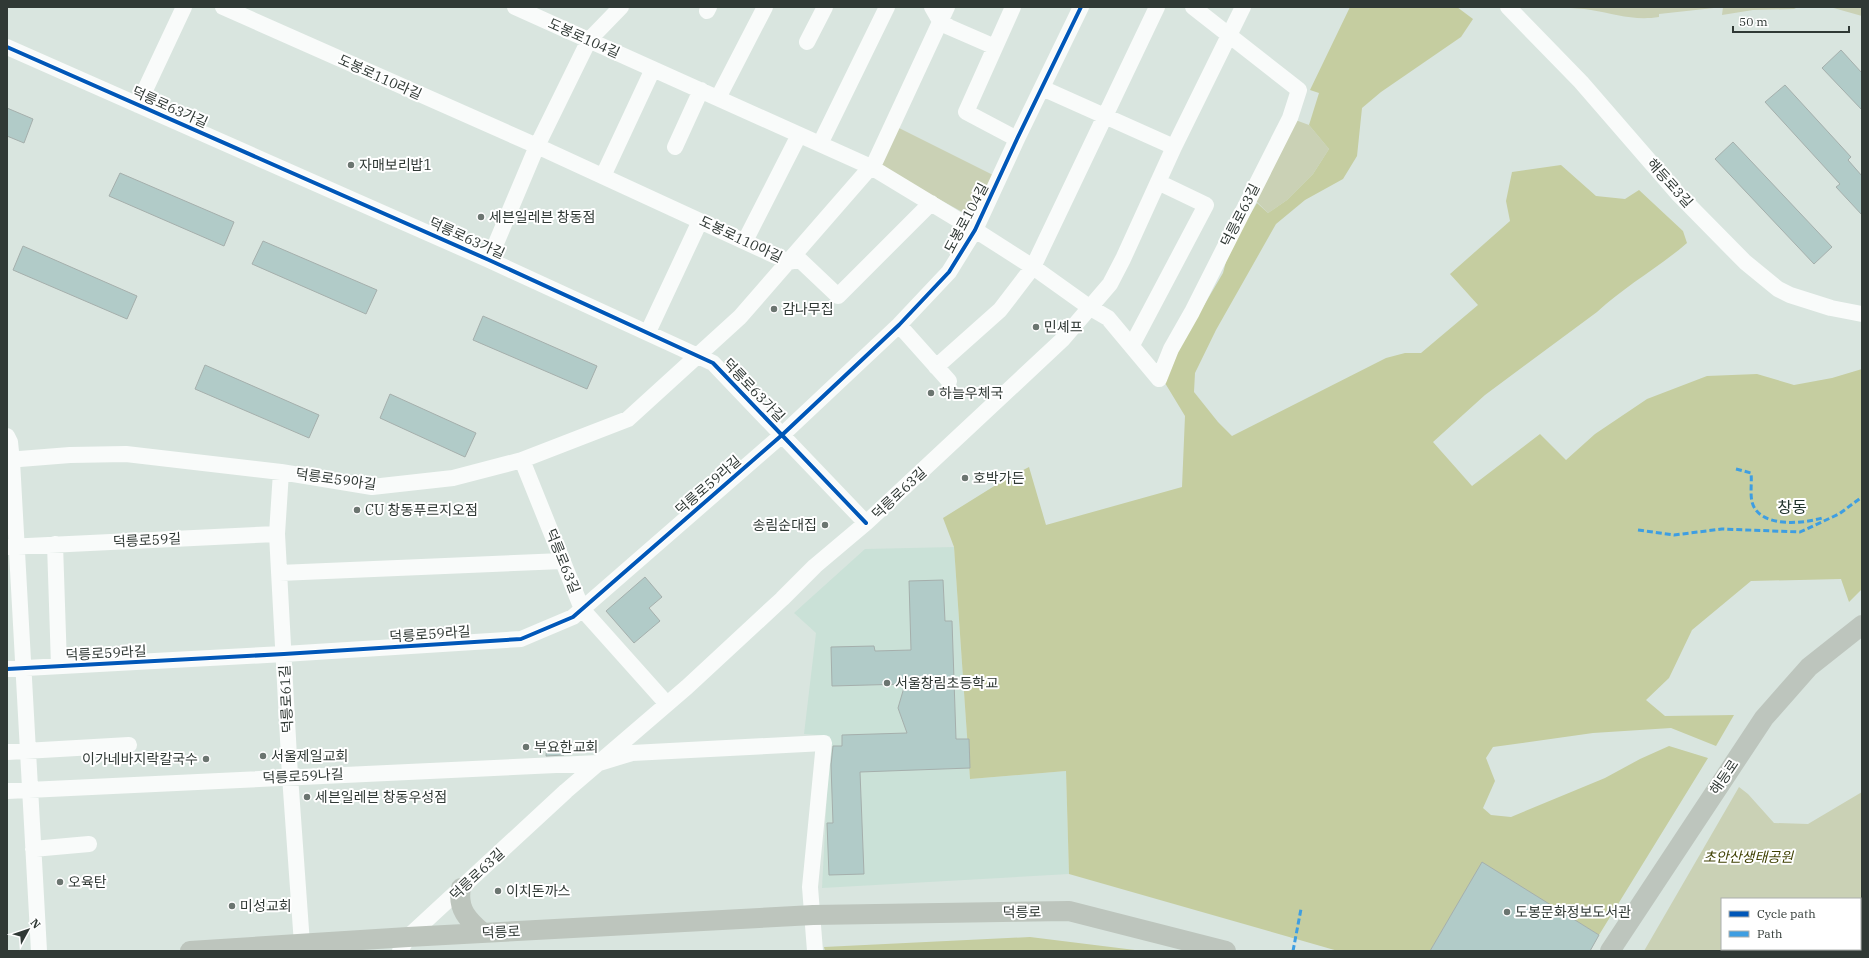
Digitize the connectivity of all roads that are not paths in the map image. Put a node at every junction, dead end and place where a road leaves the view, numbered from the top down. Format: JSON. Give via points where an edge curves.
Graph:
{"nodes":[{"id":1,"x":184,"y":7,"type":"edge"},
{"id":2,"x":223,"y":7,"type":"edge"},
{"id":3,"x":515,"y":7,"type":"edge"},
{"id":4,"x":621,"y":7,"type":"edge"},
{"id":5,"x":765,"y":7,"type":"edge"},
{"id":6,"x":825,"y":7,"type":"edge"},
{"id":7,"x":887,"y":7,"type":"edge"},
{"id":8,"x":932,"y":7,"type":"edge"},
{"id":9,"x":1013,"y":7,"type":"edge"},
{"id":10,"x":1081,"y":7,"type":"edge"},
{"id":11,"x":1157,"y":7,"type":"edge"},
{"id":12,"x":1193,"y":7,"type":"edge"},
{"id":13,"x":1243,"y":7,"type":"edge"},
{"id":14,"x":1508,"y":7,"type":"edge"},
{"id":15,"x":944,"y":14,"type":"edge"},
{"id":16,"x":1229,"y":36,"type":"junction"},
{"id":17,"x":589,"y":40,"type":"junction"},
{"id":18,"x":807,"y":42,"type":"dead end"},
{"id":19,"x":7,"y":47,"type":"edge"},
{"id":20,"x":995,"y":47,"type":"junction"},
{"id":21,"x":653,"y":69,"type":"junction"},
{"id":22,"x":1042,"y":88,"type":"junction"},
{"id":23,"x":701,"y":90,"type":"junction"},
{"id":24,"x":718,"y":98,"type":"junction"},
{"id":25,"x":138,"y":105,"type":"junction"},
{"id":26,"x":1104,"y":116,"type":"junction"},
{"id":27,"x":799,"y":135,"type":"junction"},
{"id":28,"x":1017,"y":138,"type":"junction"},
{"id":29,"x":820,"y":144,"type":"junction"},
{"id":30,"x":537,"y":146,"type":"junction"},
{"id":31,"x":675,"y":147,"type":"dead end"},
{"id":32,"x":1174,"y":147,"type":"junction"},
{"id":33,"x":871,"y":167,"type":"junction"},
{"id":34,"x":603,"y":176,"type":"junction"},
{"id":35,"x":1158,"y":182,"type":"junction"},
{"id":36,"x":931,"y":203,"type":"junction"},
{"id":37,"x":700,"y":221,"type":"junction"},
{"id":38,"x":975,"y":230,"type":"junction"},
{"id":39,"x":745,"y":241,"type":"junction"},
{"id":40,"x":489,"y":260,"type":"junction"},
{"id":41,"x":789,"y":262,"type":"junction"},
{"id":42,"x":1033,"y":267,"type":"junction"},
{"id":43,"x":1089,"y":307,"type":"junction"},
{"id":44,"x":1862,"y":314,"type":"edge"},
{"id":45,"x":899,"y":324,"type":"junction"},
{"id":46,"x":648,"y":332,"type":"junction"},
{"id":47,"x":1132,"y":345,"type":"junction"},
{"id":48,"x":698,"y":356,"type":"junction"},
{"id":49,"x":936,"y":367,"type":"junction"},
{"id":50,"x":949,"y":381,"type":"dead end"},
{"id":51,"x":782,"y":435,"type":"junction"},
{"id":52,"x":7,"y":436,"type":"edge"},
{"id":53,"x":10,"y":460,"type":"edge"},
{"id":54,"x":522,"y":460,"type":"junction"},
{"id":55,"x":281,"y":472,"type":"junction"},
{"id":56,"x":866,"y":523,"type":"junction"},
{"id":57,"x":277,"y":534,"type":"junction"},
{"id":58,"x":55,"y":544,"type":"junction"},
{"id":59,"x":12,"y":546,"type":"edge"},
{"id":60,"x":563,"y":561,"type":"junction"},
{"id":61,"x":280,"y":573,"type":"junction"},
{"id":62,"x":582,"y":609,"type":"junction"},
{"id":63,"x":1862,"y":625,"type":"edge"},
{"id":64,"x":284,"y":654,"type":"junction"},
{"id":65,"x":59,"y":666,"type":"junction"},
{"id":66,"x":23,"y":668,"type":"junction"},
{"id":67,"x":7,"y":669,"type":"edge"},
{"id":68,"x":667,"y":704,"type":"junction"},
{"id":69,"x":129,"y":745,"type":"dead end"},
{"id":70,"x":28,"y":751,"type":"junction"},
{"id":71,"x":7,"y":752,"type":"edge"},
{"id":72,"x":599,"y":763,"type":"junction"},
{"id":73,"x":290,"y":776,"type":"junction"},
{"id":74,"x":30,"y":790,"type":"junction"},
{"id":75,"x":7,"y":792,"type":"edge"},
{"id":76,"x":89,"y":844,"type":"dead end"},
{"id":77,"x":33,"y":850,"type":"junction"},
{"id":78,"x":461,"y":888,"type":"junction"},
{"id":79,"x":813,"y":915,"type":"junction"},
{"id":80,"x":482,"y":933,"type":"junction"},
{"id":81,"x":302,"y":944,"type":"junction"},
{"id":82,"x":404,"y":944,"type":"edge"},
{"id":83,"x":39,"y":951,"type":"edge"},
{"id":84,"x":190,"y":951,"type":"edge"},
{"id":85,"x":815,"y":951,"type":"edge"},
{"id":86,"x":1226,"y":951,"type":"edge"},
{"id":87,"x":1610,"y":951,"type":"edge"}],
"edges":[{"from":1,"to":25,"type":"street"},
{"from":2,"to":30,"type":"street","name":"도봉로110라길"},
{"from":3,"to":17,"type":"street","name":"도봉로104길"},
{"from":4,"to":17,"type":"street"},
{"from":5,"to":24,"type":"street"},
{"from":6,"to":18,"type":"street"},
{"from":7,"to":29,"type":"street"},
{"from":8,"to":15,"type":"street"},
{"from":9,"to":20,"type":"street"},
{"from":10,"to":22,"type":"street","name":"도봉로104길"},
{"from":11,"to":26,"type":"street"},
{"from":12,"to":16,"type":"street"},
{"from":13,"to":16,"type":"street","name":"덕릉로63길"},
{"from":14,"to":44,"type":"street","name":"해등로3길","via":[[1581,82],[1679,195],[1746,262],[1778,289],[1790,295],[1831,308]]},
{"from":15,"to":20,"type":"street","via":[[949,27]]},
{"from":15,"to":33,"type":"street"},
{"from":16,"to":32,"type":"street","name":"덕릉로63길"},
{"from":16,"to":47,"type":"street","name":"덕릉로63길","via":[[1299,90],[1290,118],[1192,312],[1171,348],[1160,379]]},
{"from":17,"to":21,"type":"street","name":"도봉로104길"},
{"from":17,"to":30,"type":"street"},
{"from":19,"to":25,"type":"street","name":"덕릉로63가길"},
{"from":20,"to":28,"type":"street","via":[[966,112]]},
{"from":21,"to":23,"type":"street","name":"도봉로104길"},
{"from":21,"to":34,"type":"street"},
{"from":22,"to":26,"type":"street"},
{"from":22,"to":28,"type":"street","name":"도봉로104길"},
{"from":23,"to":24,"type":"street","name":"도봉로104길"},
{"from":23,"to":31,"type":"street"},
{"from":24,"to":27,"type":"street","name":"도봉로104길"},
{"from":25,"to":40,"type":"street","name":"덕릉로63가길"},
{"from":26,"to":32,"type":"street"},
{"from":26,"to":42,"type":"street"},
{"from":27,"to":29,"type":"street","name":"도봉로104길"},
{"from":27,"to":39,"type":"street"},
{"from":28,"to":38,"type":"street","name":"도봉로104길"},
{"from":29,"to":33,"type":"street","name":"도봉로104길"},
{"from":30,"to":34,"type":"street","name":"도봉로110아길"},
{"from":30,"to":40,"type":"street"},
{"from":32,"to":35,"type":"street","name":"덕릉로63길"},
{"from":33,"to":36,"type":"street","name":"도봉로104길"},
{"from":33,"to":41,"type":"street"},
{"from":34,"to":37,"type":"street","name":"도봉로110아길"},
{"from":35,"to":43,"type":"street","name":"덕릉로63길","via":[[1110,284]]},
{"from":35,"to":47,"type":"street","via":[[1206,205]]},
{"from":36,"to":38,"type":"street","name":"도봉로104길"},
{"from":36,"to":41,"type":"street","name":"도봉로110아길","via":[[838,296],[800,260]]},
{"from":37,"to":39,"type":"street","name":"도봉로110아길"},
{"from":37,"to":46,"type":"street"},
{"from":38,"to":42,"type":"street","name":"도봉로104길"},
{"from":38,"to":45,"type":"street","name":"도봉로104길","via":[[950,272]]},
{"from":39,"to":41,"type":"street","name":"도봉로110아길"},
{"from":40,"to":46,"type":"street","name":"덕릉로63가길"},
{"from":41,"to":48,"type":"street","via":[[740,317]]},
{"from":42,"to":43,"type":"street","name":"도봉로104길"},
{"from":42,"to":49,"type":"street","via":[[1000,310]]},
{"from":43,"to":47,"type":"street","name":"덕릉로63길","via":[[1108,318]]},
{"from":43,"to":56,"type":"street","name":"덕릉로63길","via":[[1062,340]]},
{"from":45,"to":49,"type":"street"},
{"from":45,"to":51,"type":"street","name":"도봉로104길"},
{"from":46,"to":48,"type":"street","name":"덕릉로63가길"},
{"from":48,"to":51,"type":"street","name":"덕릉로63가길","via":[[713,363]]},
{"from":48,"to":54,"type":"street","name":"덕릉로59아길","via":[[628,419]]},
{"from":49,"to":50,"type":"street"},
{"from":51,"to":56,"type":"street","name":"덕릉로63가길"},
{"from":51,"to":62,"type":"street","name":"덕릉로59라길"},
{"from":52,"to":53,"type":"street","via":[[10,442]]},
{"from":53,"to":55,"type":"street","name":"덕릉로59아길","via":[[70,454],[126,454]]},
{"from":53,"to":59,"type":"street"},
{"from":54,"to":55,"type":"street","name":"덕릉로59아길","via":[[453,478],[372,487]]},
{"from":54,"to":60,"type":"street","name":"덕릉로63길"},
{"from":55,"to":57,"type":"street","name":"덕릉로61길"},
{"from":56,"to":68,"type":"street","name":"덕릉로63길","via":[[815,566]]},
{"from":57,"to":58,"type":"street","name":"덕릉로59길"},
{"from":57,"to":61,"type":"street","name":"덕릉로61길"},
{"from":58,"to":59,"type":"street","name":"덕릉로59길"},
{"from":58,"to":65,"type":"street","name":"덕릉로59라길"},
{"from":59,"to":66,"type":"street"},
{"from":60,"to":61,"type":"street"},
{"from":60,"to":62,"type":"street","name":"덕릉로63길"},
{"from":61,"to":64,"type":"street","name":"덕릉로61길"},
{"from":62,"to":64,"type":"street","name":"덕릉로59라길","via":[[573,617],[521,639]]},
{"from":62,"to":68,"type":"street","name":"덕릉로63길"},
{"from":63,"to":87,"type":"main road","name":"해등로","via":[[1809,667],[1764,718]]},
{"from":64,"to":65,"type":"street","name":"덕릉로59라길"},
{"from":64,"to":73,"type":"street","name":"덕릉로61길"},
{"from":65,"to":66,"type":"street","name":"덕릉로59라길"},
{"from":66,"to":67,"type":"street","name":"덕릉로59라길"},
{"from":66,"to":70,"type":"street"},
{"from":68,"to":72,"type":"street","name":"덕릉로63길"},
{"from":69,"to":70,"type":"street"},
{"from":70,"to":71,"type":"street"},
{"from":70,"to":74,"type":"street"},
{"from":72,"to":73,"type":"street","name":"덕릉로59나길"},
{"from":72,"to":78,"type":"street","name":"덕릉로63길"},
{"from":72,"to":79,"type":"street","name":"덕릉로63길","via":[[632,753],[824,743],[810,888]]},
{"from":73,"to":74,"type":"street","name":"덕릉로59나길"},
{"from":73,"to":81,"type":"street","name":"덕릉로61길"},
{"from":74,"to":75,"type":"street","name":"덕릉로59나길"},
{"from":74,"to":77,"type":"street"},
{"from":76,"to":77,"type":"street"},
{"from":77,"to":83,"type":"street"},
{"from":78,"to":80,"type":"main road","via":[[459,898],[463,911]]},
{"from":78,"to":82,"type":"street","name":"덕릉로63길"},
{"from":79,"to":80,"type":"main road","name":"덕릉로"},
{"from":79,"to":85,"type":"street"},
{"from":79,"to":86,"type":"main road","name":"덕릉로","via":[[1070,911]]},
{"from":80,"to":82,"type":"main road","name":"덕릉로"},
{"from":81,"to":82,"type":"main road","name":"덕릉로"},
{"from":81,"to":84,"type":"main road","name":"덕릉로"}]}
